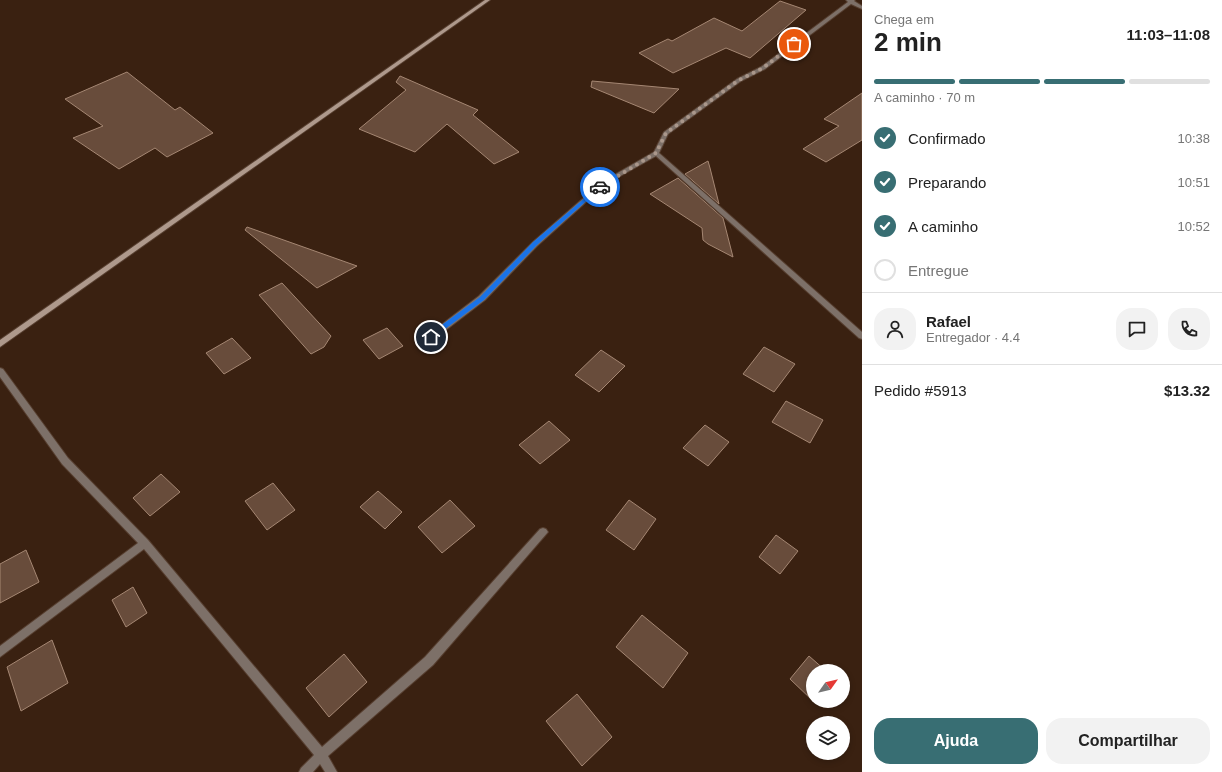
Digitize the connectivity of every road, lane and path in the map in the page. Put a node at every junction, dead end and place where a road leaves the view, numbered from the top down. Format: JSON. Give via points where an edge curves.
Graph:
{"nodes":[{"id":1,"x":488,"y":0,"type":"edge"},
{"id":2,"x":850,"y":0,"type":"edge"},
{"id":3,"x":862,"y":8,"type":"edge"},
{"id":4,"x":656,"y":153,"type":"junction"},
{"id":5,"x":862,"y":336,"type":"edge"},
{"id":6,"x":431,"y":337,"type":"dead end"},
{"id":7,"x":0,"y":344,"type":"edge"},
{"id":8,"x":0,"y":371,"type":"edge"},
{"id":9,"x":543,"y":532,"type":"dead end"},
{"id":10,"x":145,"y":543,"type":"junction"},
{"id":11,"x":0,"y":652,"type":"edge"},
{"id":12,"x":321,"y":755,"type":"junction"},
{"id":13,"x":305,"y":772,"type":"edge"},
{"id":14,"x":331,"y":772,"type":"edge"}],
"edges":[{"from":1,"to":7,"type":"main road"},
{"from":2,"to":3,"type":"street"},
{"from":2,"to":4,"type":"street","via":[[763,68],[739,80],[666,133]]},
{"from":4,"to":5,"type":"street"},
{"from":4,"to":6,"type":"street","via":[[604,183],[535,244],[482,298]]},
{"from":8,"to":10,"type":"street","via":[[65,461]]},
{"from":9,"to":12,"type":"street","via":[[429,661]]},
{"from":10,"to":11,"type":"street"},
{"from":10,"to":12,"type":"street"},
{"from":12,"to":13,"type":"street"},
{"from":12,"to":14,"type":"street"}]}
